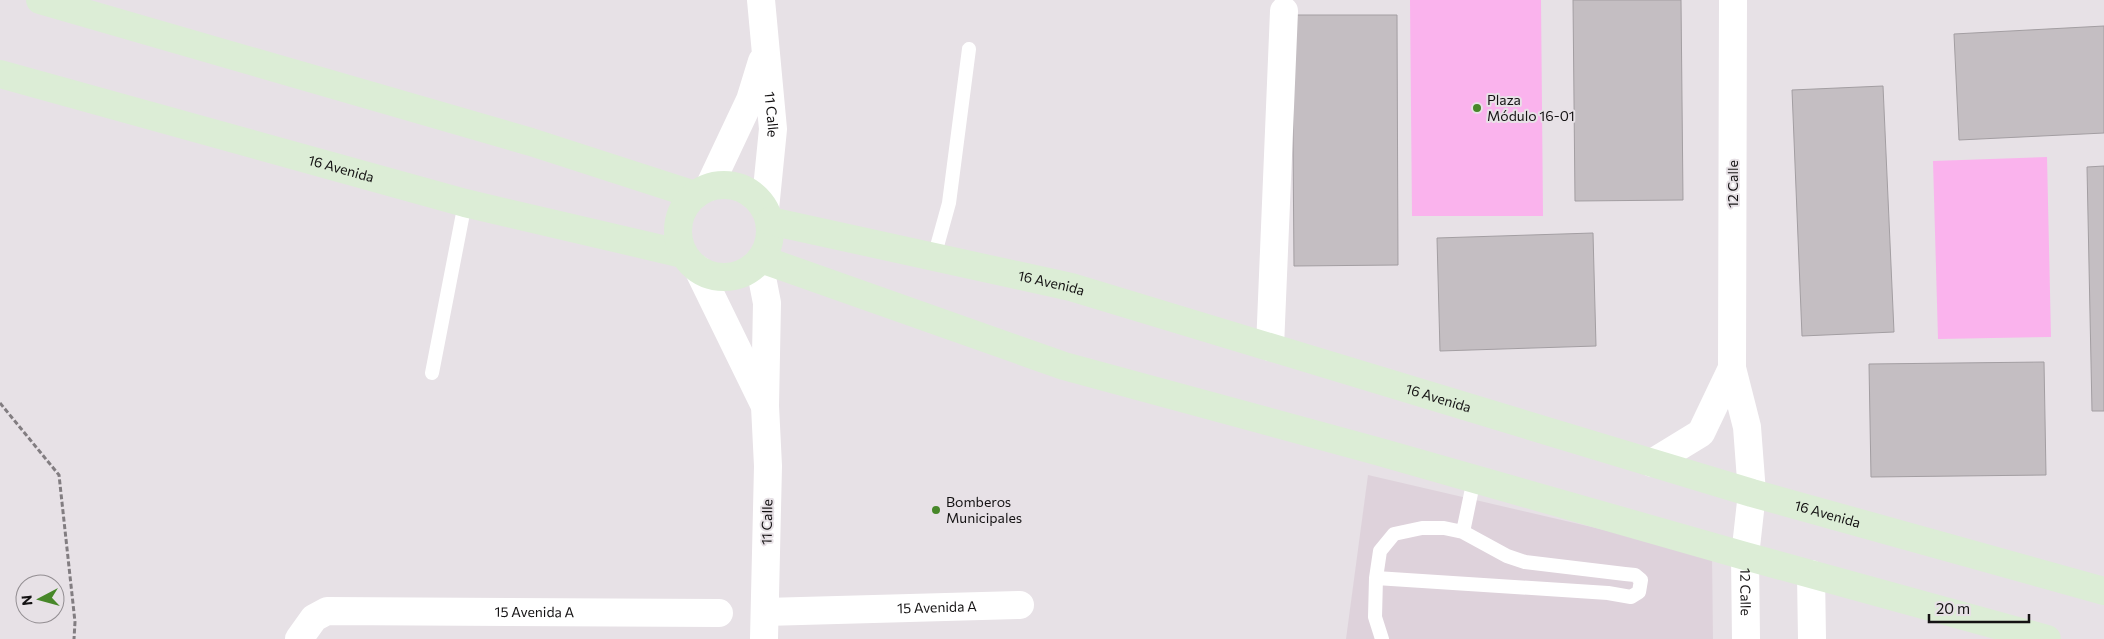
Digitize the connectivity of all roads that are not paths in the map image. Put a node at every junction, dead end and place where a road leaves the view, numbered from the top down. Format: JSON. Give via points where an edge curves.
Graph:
{"nodes":[{"id":1,"x":40,"y":0,"type":"edge"},
{"id":2,"x":761,"y":0,"type":"edge"},
{"id":3,"x":1734,"y":0,"type":"edge"},
{"id":4,"x":1284,"y":11,"type":"dead end"},
{"id":5,"x":968,"y":49,"type":"dead end"},
{"id":6,"x":766,"y":50,"type":"junction"},
{"id":7,"x":0,"y":74,"type":"edge"},
{"id":8,"x":702,"y":191,"type":"junction"},
{"id":9,"x":465,"y":203,"type":"junction"},
{"id":10,"x":768,"y":215,"type":"junction"},
{"id":11,"x":934,"y":258,"type":"junction"},
{"id":12,"x":760,"y":261,"type":"junction"},
{"id":13,"x":690,"y":262,"type":"junction"},
{"id":14,"x":1270,"y":347,"type":"junction"},
{"id":15,"x":1732,"y":368,"type":"junction"},
{"id":16,"x":432,"y":373,"type":"dead end"},
{"id":17,"x":765,"y":406,"type":"junction"},
{"id":18,"x":1652,"y":463,"type":"junction"},
{"id":19,"x":1474,"y":479,"type":"junction"},
{"id":20,"x":1752,"y":493,"type":"junction"},
{"id":21,"x":1463,"y":532,"type":"junction"},
{"id":22,"x":1744,"y":556,"type":"junction"},
{"id":23,"x":1811,"y":574,"type":"junction"},
{"id":24,"x":1376,"y":578,"type":"junction"},
{"id":25,"x":2104,"y":591,"type":"edge"},
{"id":26,"x":1020,"y":604,"type":"dead end"},
{"id":27,"x":765,"y":612,"type":"junction"},
{"id":28,"x":719,"y":613,"type":"dead end"},
{"id":29,"x":298,"y":639,"type":"edge"},
{"id":30,"x":764,"y":639,"type":"edge"},
{"id":31,"x":1382,"y":639,"type":"edge"},
{"id":32,"x":1746,"y":639,"type":"edge"},
{"id":33,"x":1812,"y":639,"type":"edge"},
{"id":34,"x":2046,"y":639,"type":"edge"}],
"edges":[{"from":1,"to":8,"type":"main road"},
{"from":2,"to":6,"type":"street","name":"11 Calle"},
{"from":3,"to":15,"type":"street","name":"12 Calle"},
{"from":4,"to":14,"type":"street"},
{"from":5,"to":11,"type":"lane","via":[[949,203]]},
{"from":6,"to":8,"type":"street","name":"11 Calle","via":[[750,100]]},
{"from":6,"to":10,"type":"street","name":"11 Calle","via":[[773,129]]},
{"from":7,"to":9,"type":"main road","name":"16 Avenida"},
{"from":8,"to":10,"type":"main road","via":[[726,184],[742,188],[755,196]]},
{"from":8,"to":13,"type":"main road","via":[[682,212],[679,222],[678,233]]},
{"from":9,"to":13,"type":"main road","name":"16 Avenida"},
{"from":9,"to":16,"type":"lane"},
{"from":10,"to":11,"type":"main road","name":"16 Avenida"},
{"from":10,"to":12,"type":"main road","via":[[771,234],[768,248]]},
{"from":11,"to":14,"type":"main road","name":"16 Avenida","via":[[1070,287]]},
{"from":12,"to":13,"type":"main road","via":[[746,272],[730,278],[713,276]]},
{"from":12,"to":17,"type":"street","name":"11 Calle","via":[[767,303]]},
{"from":12,"to":19,"type":"main road","via":[[1064,366]]},
{"from":13,"to":17,"type":"street","name":"11 Calle"},
{"from":14,"to":18,"type":"main road","name":"16 Avenida"},
{"from":15,"to":18,"type":"street","name":"12 Calle","via":[[1701,433]]},
{"from":15,"to":20,"type":"street","name":"12 Calle","via":[[1746,427]]},
{"from":17,"to":27,"type":"street","name":"11 Calle","via":[[768,466]]},
{"from":18,"to":20,"type":"main road","name":"16 Avenida"},
{"from":19,"to":21,"type":"lane"},
{"from":19,"to":22,"type":"main road"},
{"from":20,"to":22,"type":"street","name":"12 Calle"},
{"from":20,"to":25,"type":"main road","name":"16 Avenida"},
{"from":21,"to":24,"type":"lane","via":[[1422,528],[1394,534],[1380,551]]},
{"from":21,"to":24,"type":"lane","via":[[1525,562],[1635,576],[1641,580],[1639,592],[1632,597]]},
{"from":22,"to":23,"type":"main road"},
{"from":22,"to":32,"type":"street","name":"12 Calle"},
{"from":23,"to":33,"type":"street"},
{"from":23,"to":34,"type":"main road"},
{"from":24,"to":31,"type":"lane","via":[[1375,617]]},
{"from":26,"to":27,"type":"street","name":"15 Avenida A"},
{"from":27,"to":30,"type":"street","name":"11 Calle"},
{"from":28,"to":29,"type":"street","name":"15 Avenida A","via":[[327,611],[314,618]]}]}
